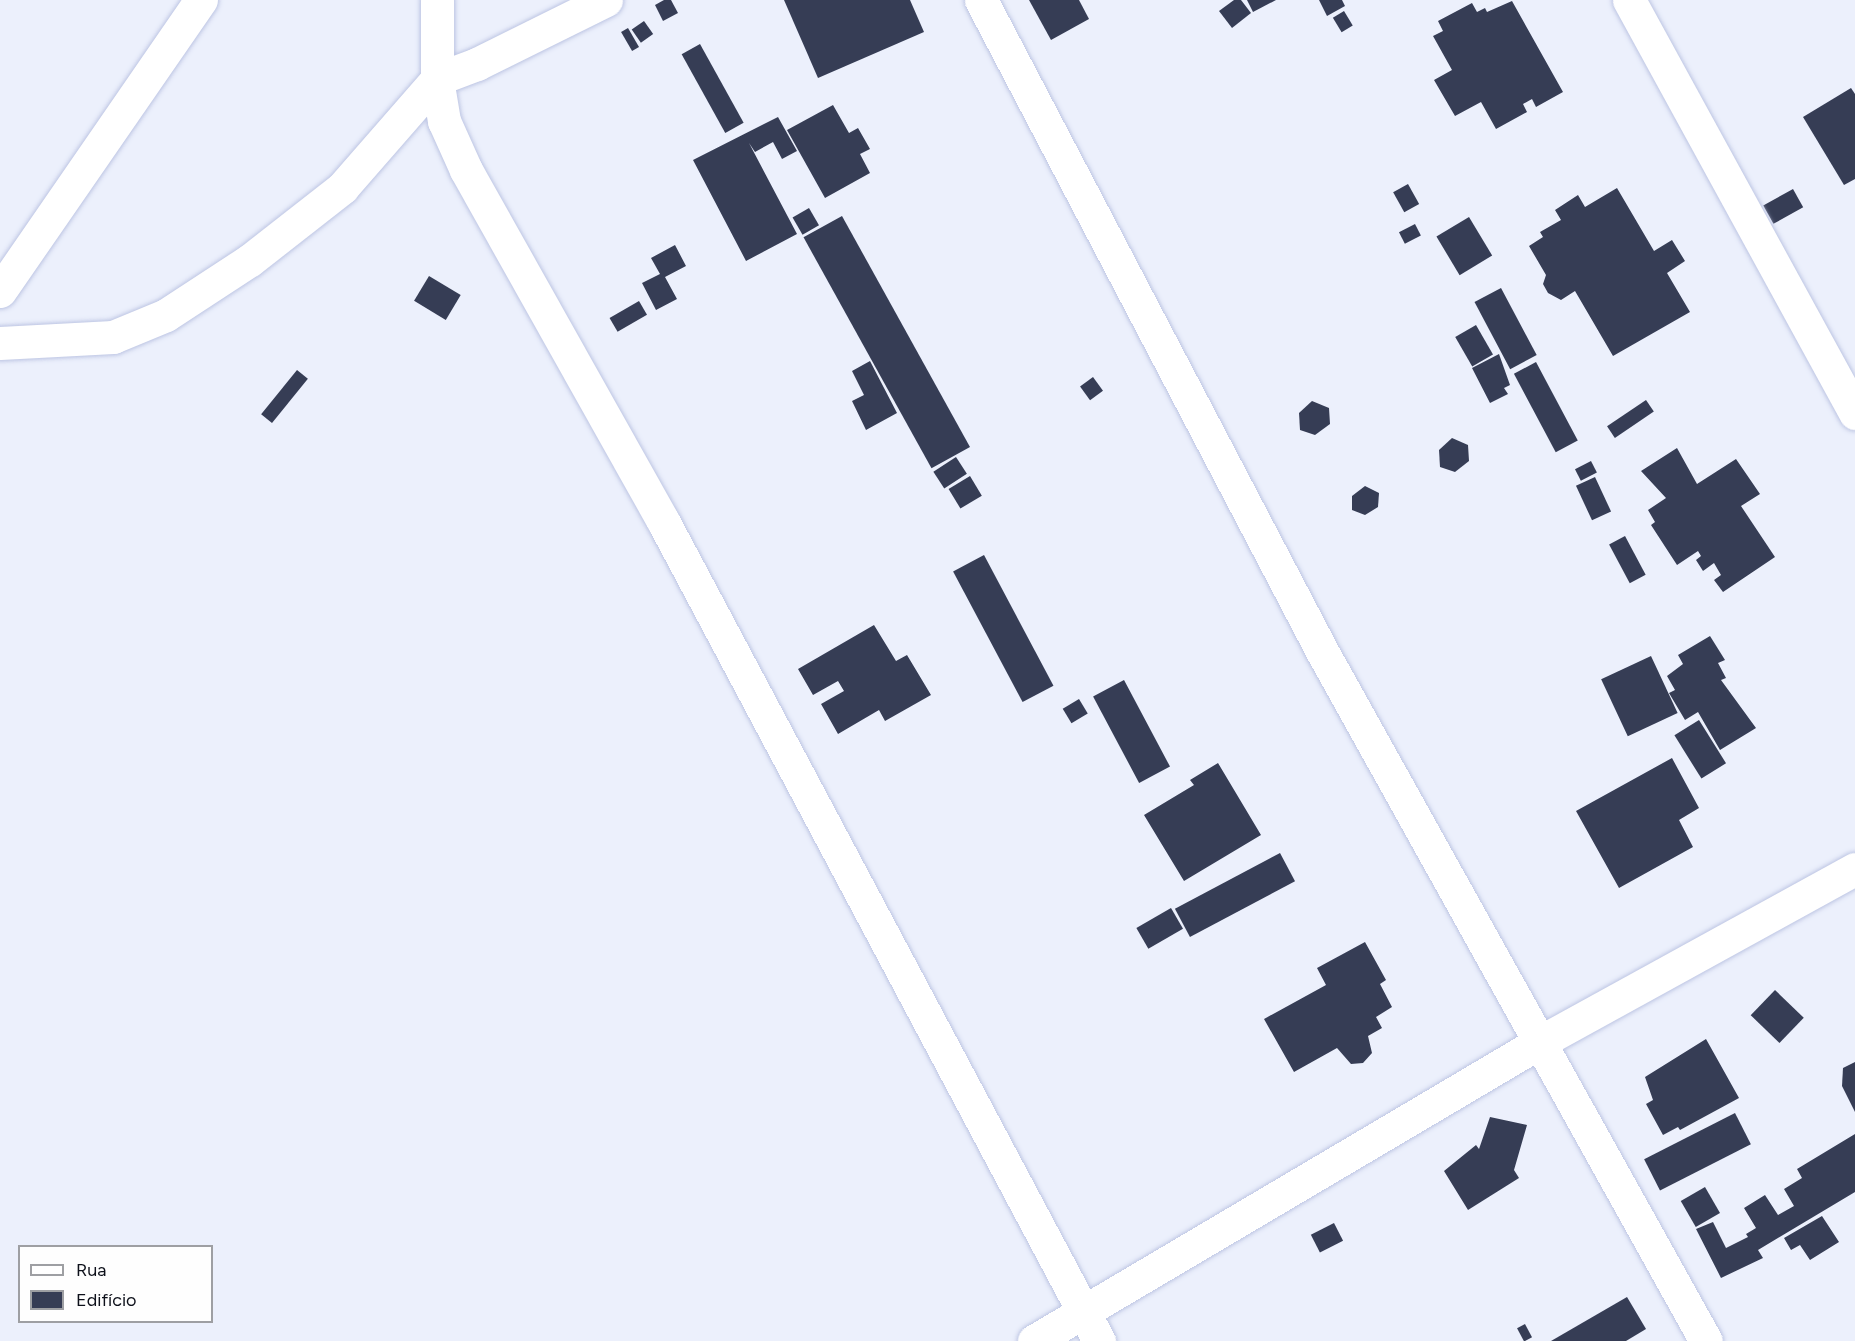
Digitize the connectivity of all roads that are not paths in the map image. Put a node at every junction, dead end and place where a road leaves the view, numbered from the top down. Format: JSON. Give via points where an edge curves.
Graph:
{"nodes":[{"id":1,"x":201,"y":0,"type":"edge"},
{"id":2,"x":437,"y":0,"type":"edge"},
{"id":3,"x":606,"y":0,"type":"edge"},
{"id":4,"x":981,"y":0,"type":"edge"},
{"id":5,"x":1629,"y":0,"type":"edge"},
{"id":6,"x":437,"y":79,"type":"junction"},
{"id":7,"x":0,"y":291,"type":"edge"},
{"id":8,"x":0,"y":343,"type":"edge"},
{"id":9,"x":1855,"y":413,"type":"edge"},
{"id":10,"x":1855,"y":869,"type":"edge"},
{"id":11,"x":1540,"y":1042,"type":"junction"},
{"id":12,"x":1091,"y":1327,"type":"edge"},
{"id":13,"x":1034,"y":1341,"type":"edge"},
{"id":14,"x":1706,"y":1341,"type":"edge"}],
"edges":[{"from":1,"to":7,"type":"street"},
{"from":2,"to":6,"type":"street"},
{"from":3,"to":6,"type":"street","via":[[477,64]]},
{"from":4,"to":11,"type":"street","via":[[1323,653]]},
{"from":5,"to":9,"type":"street"},
{"from":6,"to":8,"type":"street","via":[[342,188],[250,260],[166,315],[113,337]]},
{"from":6,"to":12,"type":"street","via":[[444,120],[466,170],[663,521]]},
{"from":10,"to":11,"type":"street"},
{"from":11,"to":12,"type":"street"},
{"from":11,"to":14,"type":"street"},
{"from":12,"to":13,"type":"street"}]}
